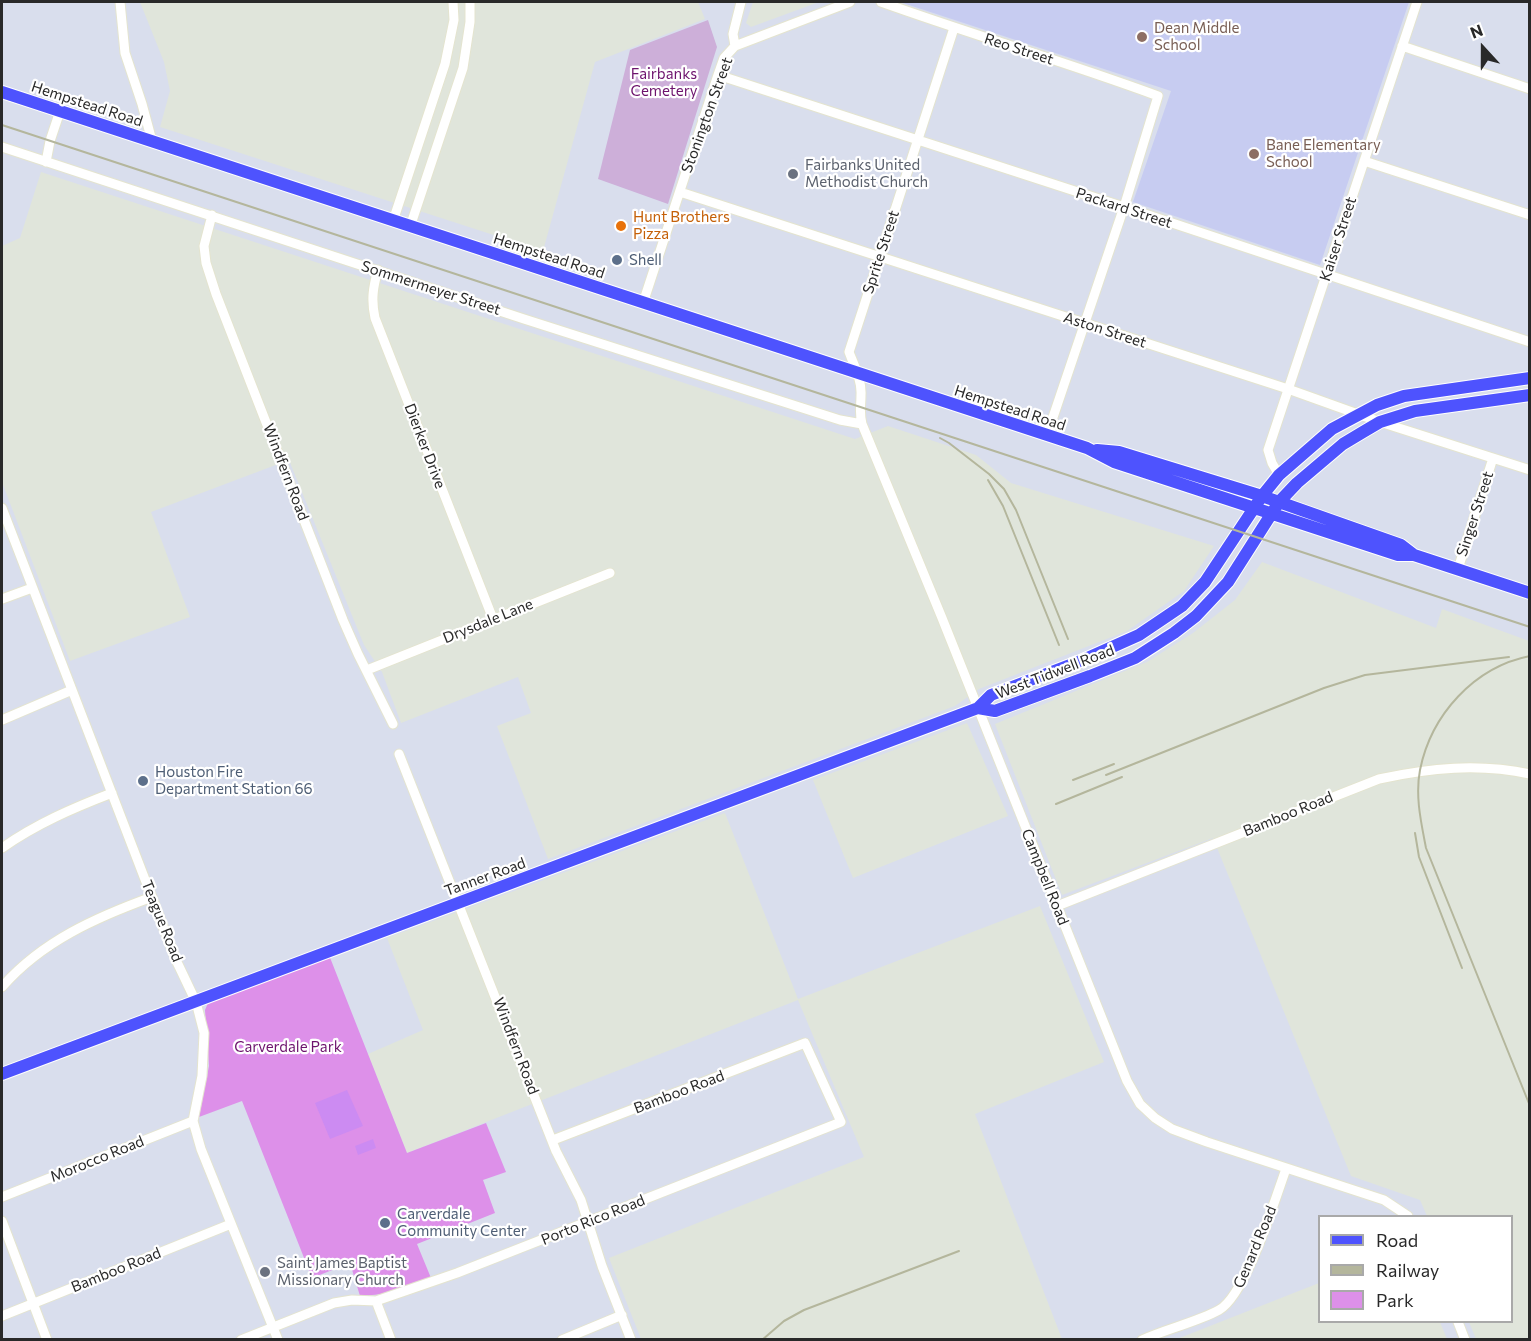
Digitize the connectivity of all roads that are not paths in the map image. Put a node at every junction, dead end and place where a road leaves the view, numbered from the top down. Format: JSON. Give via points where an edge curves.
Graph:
{"nodes":[{"id":1,"x":120,"y":2,"type":"edge"},
{"id":2,"x":453,"y":2,"type":"edge"},
{"id":3,"x":470,"y":2,"type":"edge"},
{"id":4,"x":741,"y":2,"type":"edge"},
{"id":5,"x":850,"y":2,"type":"edge"},
{"id":6,"x":881,"y":2,"type":"edge"},
{"id":7,"x":1417,"y":2,"type":"edge"},
{"id":8,"x":954,"y":28,"type":"junction"},
{"id":9,"x":735,"y":46,"type":"junction"},
{"id":10,"x":1402,"y":46,"type":"junction"},
{"id":11,"x":718,"y":75,"type":"junction"},
{"id":12,"x":440,"y":80,"type":"junction"},
{"id":13,"x":457,"y":84,"type":"junction"},
{"id":14,"x":1530,"y":89,"type":"edge"},
{"id":15,"x":2,"y":92,"type":"edge"},
{"id":16,"x":60,"y":111,"type":"junction"},
{"id":17,"x":919,"y":140,"type":"junction"},
{"id":18,"x":152,"y":141,"type":"junction"},
{"id":19,"x":2,"y":147,"type":"edge"},
{"id":20,"x":1364,"y":161,"type":"junction"},
{"id":21,"x":46,"y":162,"type":"junction"},
{"id":22,"x":680,"y":192,"type":"junction"},
{"id":23,"x":1124,"y":207,"type":"junction"},
{"id":24,"x":212,"y":215,"type":"junction"},
{"id":25,"x":1530,"y":215,"type":"edge"},
{"id":26,"x":393,"y":221,"type":"junction"},
{"id":27,"x":410,"y":227,"type":"junction"},
{"id":28,"x":880,"y":257,"type":"junction"},
{"id":29,"x":378,"y":270,"type":"junction"},
{"id":30,"x":1327,"y":275,"type":"junction"},
{"id":31,"x":643,"y":303,"type":"junction"},
{"id":32,"x":1085,"y":323,"type":"junction"},
{"id":33,"x":1530,"y":342,"type":"edge"},
{"id":34,"x":857,"y":374,"type":"junction"},
{"id":35,"x":1530,"y":378,"type":"edge"},
{"id":36,"x":1465,"y":386,"type":"junction"},
{"id":37,"x":1288,"y":389,"type":"junction"},
{"id":38,"x":1530,"y":395,"type":"edge"},
{"id":39,"x":1467,"y":403,"type":"junction"},
{"id":40,"x":1358,"y":415,"type":"junction"},
{"id":41,"x":1380,"y":422,"type":"junction"},
{"id":42,"x":862,"y":424,"type":"junction"},
{"id":43,"x":1047,"y":435,"type":"junction"},
{"id":44,"x":1493,"y":458,"type":"junction"},
{"id":45,"x":1530,"y":470,"type":"edge"},
{"id":46,"x":1279,"y":475,"type":"junction"},
{"id":47,"x":1259,"y":501,"type":"junction"},
{"id":48,"x":1275,"y":507,"type":"junction"},
{"id":49,"x":2,"y":508,"type":"edge"},
{"id":50,"x":1458,"y":569,"type":"junction"},
{"id":51,"x":610,"y":573,"type":"dead end"},
{"id":52,"x":32,"y":588,"type":"junction"},
{"id":53,"x":1530,"y":593,"type":"edge"},
{"id":54,"x":2,"y":599,"type":"edge"},
{"id":55,"x":493,"y":620,"type":"junction"},
{"id":56,"x":1083,"y":660,"type":"junction"},
{"id":57,"x":367,"y":670,"type":"junction"},
{"id":58,"x":1090,"y":676,"type":"junction"},
{"id":59,"x":72,"y":690,"type":"junction"},
{"id":60,"x":978,"y":708,"type":"junction"},
{"id":61,"x":2,"y":720,"type":"edge"},
{"id":62,"x":393,"y":724,"type":"dead end"},
{"id":63,"x":399,"y":754,"type":"dead end"},
{"id":64,"x":1530,"y":774,"type":"edge"},
{"id":65,"x":112,"y":793,"type":"junction"},
{"id":66,"x":2,"y":848,"type":"edge"},
{"id":67,"x":152,"y":897,"type":"junction"},
{"id":68,"x":459,"y":902,"type":"junction"},
{"id":69,"x":1057,"y":906,"type":"junction"},
{"id":70,"x":2,"y":987,"type":"edge"},
{"id":71,"x":196,"y":1002,"type":"junction"},
{"id":72,"x":805,"y":1043,"type":"joint"},
{"id":73,"x":2,"y":1074,"type":"edge"},
{"id":74,"x":194,"y":1121,"type":"junction"},
{"id":75,"x":553,"y":1140,"type":"junction"},
{"id":76,"x":1286,"y":1169,"type":"junction"},
{"id":77,"x":2,"y":1197,"type":"edge"},
{"id":78,"x":1406,"y":1215,"type":"edge"},
{"id":79,"x":2,"y":1221,"type":"edge"},
{"id":80,"x":589,"y":1221,"type":"junction"},
{"id":81,"x":231,"y":1224,"type":"junction"},
{"id":82,"x":376,"y":1300,"type":"junction"},
{"id":83,"x":34,"y":1303,"type":"junction"},
{"id":84,"x":622,"y":1315,"type":"junction"},
{"id":85,"x":2,"y":1316,"type":"edge"},
{"id":86,"x":1458,"y":1323,"type":"edge"},
{"id":87,"x":273,"y":1327,"type":"junction"},
{"id":88,"x":47,"y":1340,"type":"edge"},
{"id":89,"x":241,"y":1340,"type":"edge"},
{"id":90,"x":278,"y":1340,"type":"edge"},
{"id":91,"x":391,"y":1340,"type":"edge"},
{"id":92,"x":562,"y":1340,"type":"edge"},
{"id":93,"x":631,"y":1340,"type":"edge"},
{"id":94,"x":1142,"y":1340,"type":"edge"},
{"id":95,"x":1465,"y":1340,"type":"edge"}],
"edges":[{"from":1,"to":18,"type":"street","via":[[124,53]]},
{"from":2,"to":12,"type":"street","via":[[452,41]]},
{"from":3,"to":13,"type":"street","via":[[467,46]]},
{"from":4,"to":9,"type":"street","via":[[733,34]]},
{"from":5,"to":9,"type":"street","name":"Stonington Street"},
{"from":6,"to":8,"type":"street","name":"Reo Street"},
{"from":7,"to":10,"type":"street","name":"Kaiser Street"},
{"from":8,"to":17,"type":"street","name":"Sprite Street"},
{"from":8,"to":23,"type":"street","name":"Reo Street","via":[[1158,96]]},
{"from":9,"to":11,"type":"street","name":"Stonington Street","via":[[724,58]]},
{"from":10,"to":14,"type":"street"},
{"from":10,"to":20,"type":"street","name":"Kaiser Street"},
{"from":11,"to":17,"type":"street","name":"Packard Street"},
{"from":11,"to":22,"type":"street","name":"Stonington Street"},
{"from":12,"to":13,"type":"street"},
{"from":12,"to":26,"type":"street"},
{"from":13,"to":27,"type":"street"},
{"from":15,"to":16,"type":"main road","name":"Hempstead Road"},
{"from":16,"to":18,"type":"main road","name":"Hempstead Road"},
{"from":16,"to":21,"type":"street"},
{"from":17,"to":23,"type":"street","name":"Packard Street"},
{"from":17,"to":28,"type":"street","name":"Sprite Street"},
{"from":18,"to":26,"type":"main road","name":"Hempstead Road"},
{"from":19,"to":21,"type":"street","name":"Sommermeyer Street"},
{"from":20,"to":25,"type":"street"},
{"from":20,"to":30,"type":"street","name":"Kaiser Street"},
{"from":21,"to":24,"type":"street","name":"Sommermeyer Street"},
{"from":22,"to":28,"type":"street","name":"Aston Street"},
{"from":22,"to":31,"type":"street","name":"Stonington Street"},
{"from":23,"to":30,"type":"street","name":"Packard Street"},
{"from":23,"to":32,"type":"street"},
{"from":24,"to":29,"type":"street","name":"Sommermeyer Street"},
{"from":24,"to":57,"type":"street","name":"Windfern Road","via":[[204,246],[216,294],[343,620]]},
{"from":26,"to":27,"type":"main road","name":"Hempstead Road"},
{"from":27,"to":31,"type":"main road","name":"Hempstead Road"},
{"from":28,"to":32,"type":"street","name":"Aston Street"},
{"from":28,"to":34,"type":"street","name":"Sprite Street","via":[[849,352]]},
{"from":29,"to":42,"type":"street","name":"Sommermeyer Street"},
{"from":29,"to":55,"type":"street","name":"Dierker Drive","via":[[371,301],[375,318]]},
{"from":30,"to":33,"type":"street","name":"Packard Street"},
{"from":30,"to":37,"type":"street","name":"Kaiser Street"},
{"from":31,"to":34,"type":"main road","name":"Hempstead Road"},
{"from":32,"to":37,"type":"street","name":"Aston Street"},
{"from":32,"to":43,"type":"street"},
{"from":34,"to":42,"type":"street","name":"Campbell Road"},
{"from":34,"to":43,"type":"main road","name":"Hempstead Road"},
{"from":35,"to":36,"type":"main road","name":"West Tidwell Road"},
{"from":36,"to":39,"type":"main road"},
{"from":36,"to":40,"type":"main road","name":"West Tidwell Road","via":[[1404,396]]},
{"from":37,"to":40,"type":"street","name":"Aston Street"},
{"from":37,"to":46,"type":"street","name":"Kaiser Street","via":[[1268,450]]},
{"from":38,"to":39,"type":"main road","name":"West Tidwell Road"},
{"from":39,"to":41,"type":"main road","name":"West Tidwell Road","via":[[1415,411]]},
{"from":40,"to":41,"type":"street","name":"Aston Street"},
{"from":40,"to":46,"type":"main road","name":"West Tidwell Road","via":[[1332,429]]},
{"from":41,"to":44,"type":"street","name":"Aston Street"},
{"from":41,"to":48,"type":"main road","name":"West Tidwell Road","via":[[1343,444]]},
{"from":42,"to":60,"type":"street","name":"Campbell Road"},
{"from":43,"to":47,"type":"main road","name":"Hempstead Road","via":[[1087,448],[1119,452],[1151,468]]},
{"from":44,"to":45,"type":"street","name":"Aston Street"},
{"from":44,"to":50,"type":"street","name":"Singer Street"},
{"from":46,"to":47,"type":"main road","name":"West Tidwell Road"},
{"from":47,"to":48,"type":"main road","name":"Hempstead Road"},
{"from":47,"to":56,"type":"main road","name":"West Tidwell Road","via":[[1205,582],[1182,606],[1138,635]]},
{"from":48,"to":50,"type":"main road","name":"Hempstead Road","via":[[1366,538],[1401,544],[1414,555]]},
{"from":48,"to":58,"type":"main road","name":"West Tidwell Road","via":[[1235,572],[1196,616],[1135,658]]},
{"from":49,"to":52,"type":"street","name":"Teague Road"},
{"from":50,"to":53,"type":"main road","name":"Hempstead Road"},
{"from":51,"to":55,"type":"street","name":"Drysdale Lane"},
{"from":52,"to":54,"type":"street"},
{"from":52,"to":59,"type":"street","name":"Teague Road"},
{"from":55,"to":57,"type":"street","name":"Drysdale Lane"},
{"from":56,"to":58,"type":"main road"},
{"from":56,"to":60,"type":"main road","name":"West Tidwell Road","via":[[991,695]]},
{"from":57,"to":62,"type":"street","name":"Windfern Road"},
{"from":58,"to":60,"type":"main road","name":"West Tidwell Road","via":[[995,711]]},
{"from":59,"to":61,"type":"street"},
{"from":59,"to":65,"type":"street","name":"Teague Road"},
{"from":60,"to":68,"type":"main road","name":"Tanner Road"},
{"from":60,"to":69,"type":"street","name":"Campbell Road"},
{"from":63,"to":68,"type":"street","name":"Windfern Road"},
{"from":64,"to":69,"type":"street","name":"Bamboo Road","via":[[1475,767],[1420,770],[1378,779]]},
{"from":65,"to":66,"type":"street","via":[[45,821]]},
{"from":65,"to":67,"type":"street","name":"Teague Road"},
{"from":67,"to":70,"type":"street","via":[[73,931],[25,964]]},
{"from":67,"to":71,"type":"street","name":"Teague Road"},
{"from":68,"to":71,"type":"main road","name":"Tanner Road"},
{"from":68,"to":75,"type":"street","name":"Windfern Road"},
{"from":69,"to":76,"type":"street","name":"Campbell Road","via":[[1127,1081],[1140,1104],[1172,1129]]},
{"from":71,"to":73,"type":"main road","name":"Tanner Road"},
{"from":71,"to":74,"type":"street","name":"Teague Road","via":[[205,1048]]},
{"from":72,"to":75,"type":"street","name":"Bamboo Road"},
{"from":72,"to":80,"type":"street","name":"Porto Rico Road","via":[[842,1122]]},
{"from":74,"to":77,"type":"street","name":"Morocco Road"},
{"from":74,"to":81,"type":"street","name":"Teague Road"},
{"from":75,"to":80,"type":"street","name":"Windfern Road"},
{"from":76,"to":78,"type":"street","name":"Campbell Road","via":[[1384,1200]]},
{"from":76,"to":94,"type":"street","name":"Genard Road","via":[[1232,1298],[1221,1309]]},
{"from":79,"to":83,"type":"street"},
{"from":80,"to":82,"type":"street","name":"Porto Rico Road","via":[[457,1274]]},
{"from":80,"to":84,"type":"street","name":"Windfern Road"},
{"from":81,"to":83,"type":"street","name":"Bamboo Road"},
{"from":81,"to":87,"type":"street","name":"Teague Road"},
{"from":82,"to":87,"type":"street","name":"Porto Rico Road","via":[[334,1303]]},
{"from":82,"to":91,"type":"street"},
{"from":83,"to":85,"type":"street","name":"Bamboo Road"},
{"from":83,"to":88,"type":"street"},
{"from":84,"to":92,"type":"street"},
{"from":84,"to":93,"type":"street","name":"Windfern Road"},
{"from":86,"to":95,"type":"street"},
{"from":87,"to":89,"type":"street","name":"Porto Rico Road"},
{"from":87,"to":90,"type":"street","name":"Teague Road"}]}
